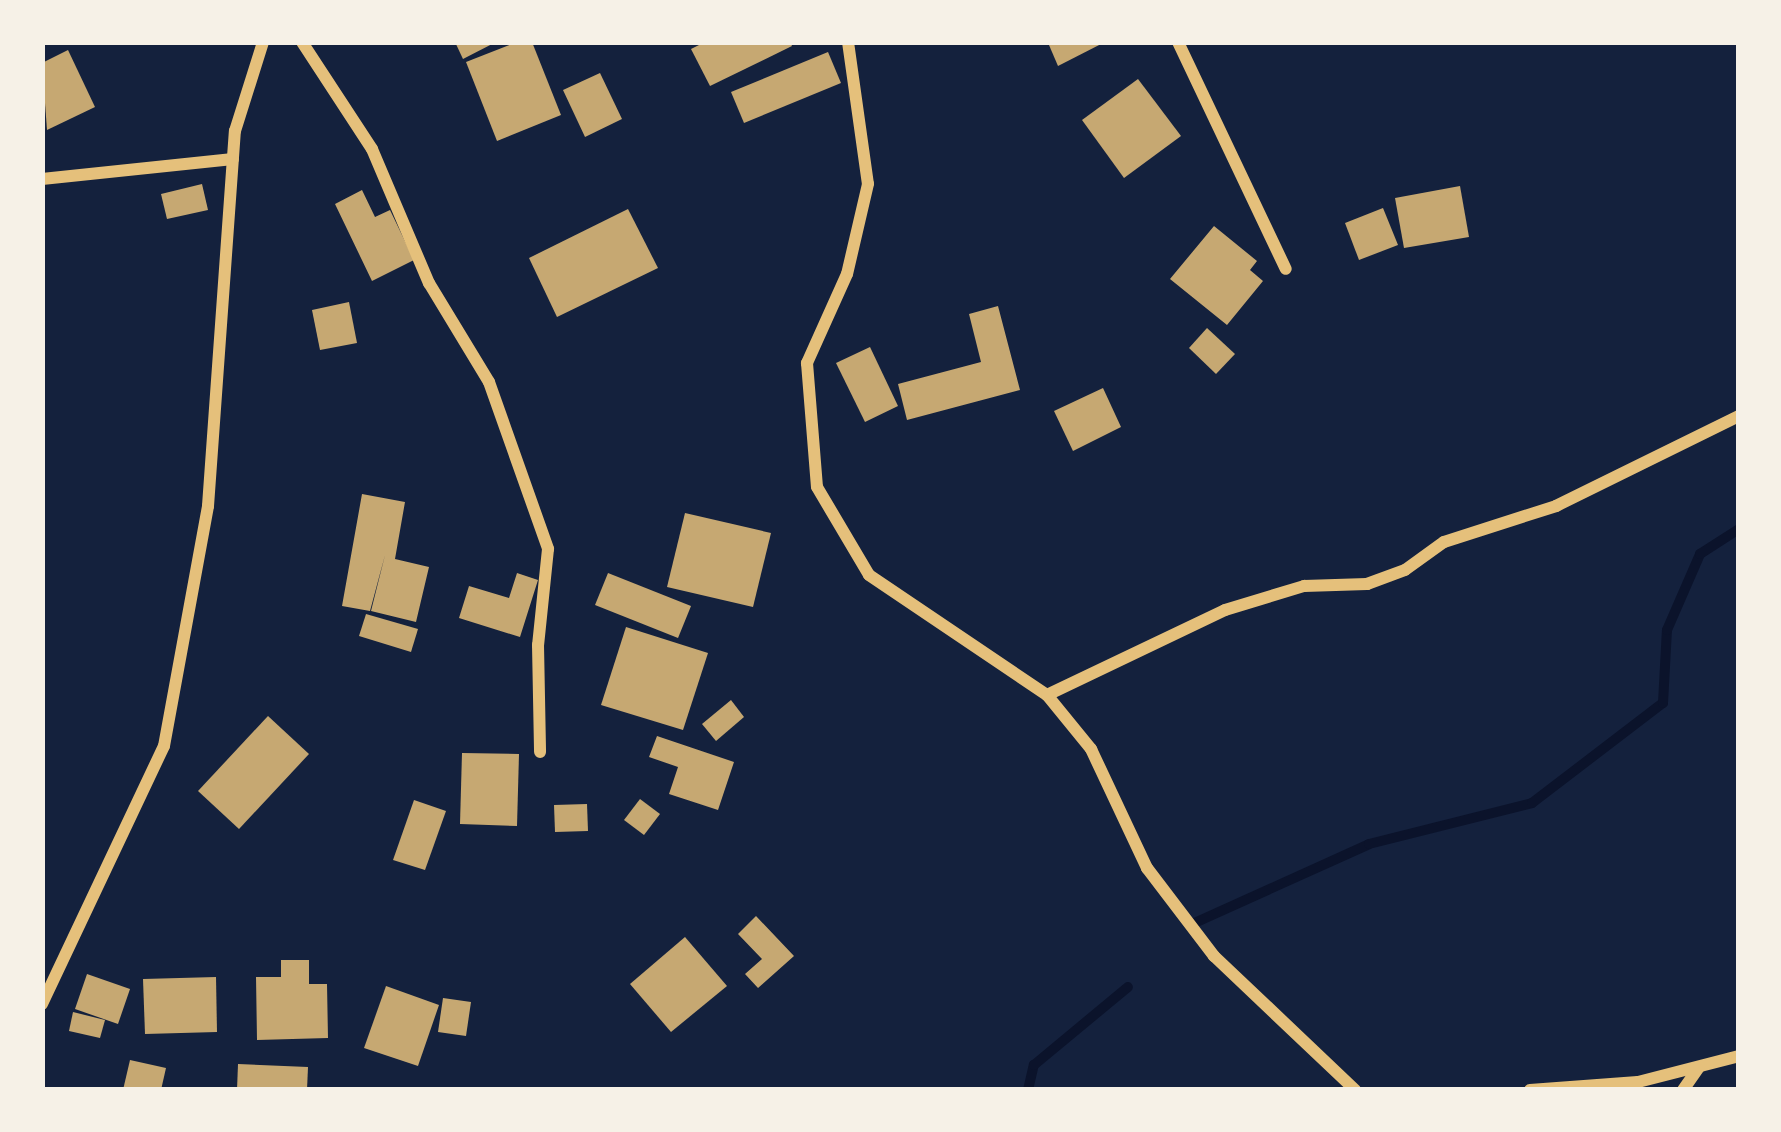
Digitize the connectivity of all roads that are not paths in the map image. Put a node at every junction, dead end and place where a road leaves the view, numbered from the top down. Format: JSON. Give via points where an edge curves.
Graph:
{"nodes":[{"id":1,"x":263,"y":42,"type":"edge"},
{"id":2,"x":302,"y":42,"type":"edge"},
{"id":3,"x":848,"y":42,"type":"edge"},
{"id":4,"x":1178,"y":42,"type":"edge"},
{"id":5,"x":233,"y":159,"type":"junction"},
{"id":6,"x":42,"y":179,"type":"edge"},
{"id":7,"x":1286,"y":269,"type":"dead end"},
{"id":8,"x":1739,"y":416,"type":"edge"},
{"id":9,"x":1047,"y":694,"type":"junction"},
{"id":10,"x":540,"y":752,"type":"dead end"},
{"id":11,"x":42,"y":1004,"type":"edge"},
{"id":12,"x":1739,"y":1056,"type":"edge"},
{"id":13,"x":1699,"y":1067,"type":"junction"},
{"id":14,"x":1355,"y":1090,"type":"edge"},
{"id":15,"x":1530,"y":1090,"type":"edge"},
{"id":16,"x":1683,"y":1090,"type":"edge"}],
"edges":[{"from":1,"to":5,"type":"street"},
{"from":2,"to":10,"type":"street","via":[[372,149],[429,283],[490,382],[548,549],[538,645]]},
{"from":3,"to":9,"type":"street","via":[[868,184],[847,274],[807,363],[817,487],[869,575]]},
{"from":4,"to":7,"type":"street"},
{"from":5,"to":6,"type":"street"},
{"from":5,"to":11,"type":"street","via":[[208,506],[164,746]]},
{"from":8,"to":9,"type":"street","via":[[1556,506],[1444,542],[1406,570],[1367,584],[1304,586],[1225,610]]},
{"from":9,"to":14,"type":"street","via":[[1091,749],[1147,868],[1214,956]]},
{"from":12,"to":13,"type":"street"},
{"from":13,"to":15,"type":"street","via":[[1638,1082]]},
{"from":13,"to":16,"type":"street"}]}
